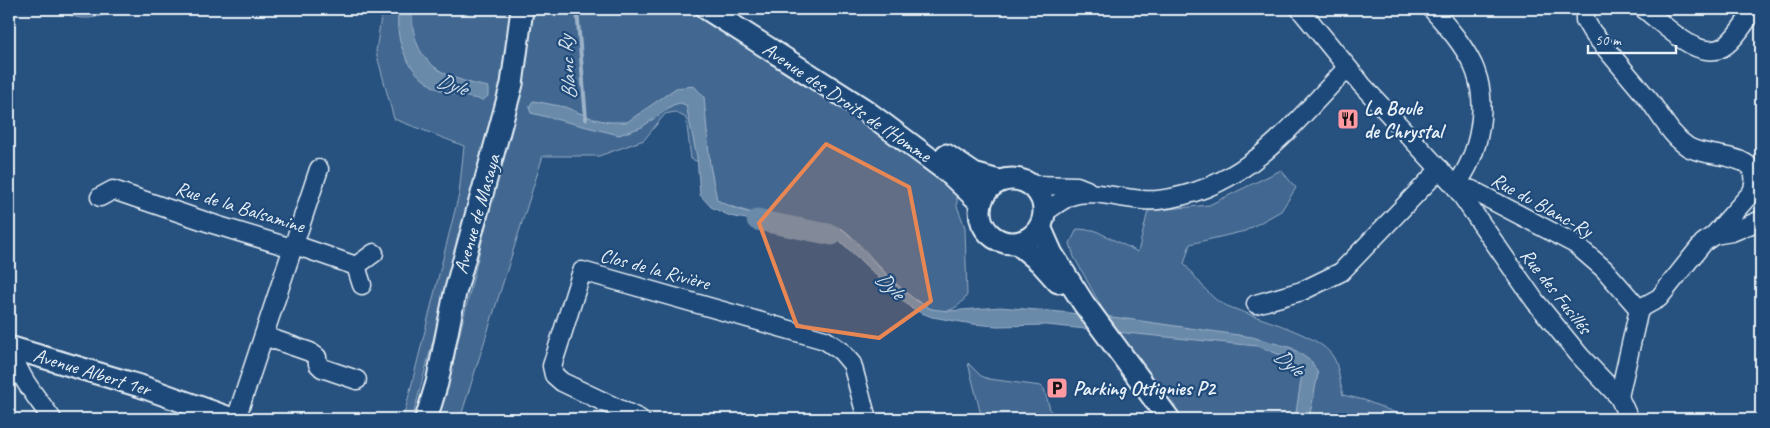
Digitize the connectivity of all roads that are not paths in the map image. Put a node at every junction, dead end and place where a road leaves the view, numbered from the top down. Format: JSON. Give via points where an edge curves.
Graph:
{"nodes":[{"id":1,"x":522,"y":9,"type":"edge"},
{"id":2,"x":707,"y":9,"type":"edge"},
{"id":3,"x":729,"y":9,"type":"edge"},
{"id":4,"x":1300,"y":9,"type":"edge"},
{"id":5,"x":1432,"y":9,"type":"edge"},
{"id":6,"x":1585,"y":9,"type":"edge"},
{"id":7,"x":1644,"y":9,"type":"edge"},
{"id":8,"x":1755,"y":9,"type":"edge"},
{"id":9,"x":1347,"y":68,"type":"junction"},
{"id":10,"x":1440,"y":168,"type":"junction"},
{"id":11,"x":318,"y":169,"type":"dead end"},
{"id":12,"x":998,"y":181,"type":"junction"},
{"id":13,"x":1031,"y":184,"type":"junction"},
{"id":14,"x":1454,"y":186,"type":"junction"},
{"id":15,"x":107,"y":188,"type":"dead end"},
{"id":16,"x":1099,"y":195,"type":"junction"},
{"id":17,"x":981,"y":203,"type":"junction"},
{"id":18,"x":1042,"y":220,"type":"junction"},
{"id":19,"x":1761,"y":220,"type":"edge"},
{"id":20,"x":1714,"y":235,"type":"junction"},
{"id":21,"x":1017,"y":243,"type":"junction"},
{"id":22,"x":292,"y":248,"type":"junction"},
{"id":23,"x":374,"y":253,"type":"dead end"},
{"id":24,"x":356,"y":266,"type":"junction"},
{"id":25,"x":362,"y":284,"type":"dead end"},
{"id":26,"x":1084,"y":304,"type":"junction"},
{"id":27,"x":1256,"y":304,"type":"dead end"},
{"id":28,"x":1639,"y":309,"type":"junction"},
{"id":29,"x":264,"y":336,"type":"junction"},
{"id":30,"x":17,"y":349,"type":"edge"},
{"id":31,"x":357,"y":380,"type":"dead end"},
{"id":32,"x":1618,"y":397,"type":"junction"},
{"id":33,"x":52,"y":419,"type":"edge"},
{"id":34,"x":234,"y":419,"type":"edge"},
{"id":35,"x":426,"y":419,"type":"edge"},
{"id":36,"x":640,"y":419,"type":"edge"},
{"id":37,"x":867,"y":419,"type":"edge"},
{"id":38,"x":1169,"y":419,"type":"edge"},
{"id":39,"x":1629,"y":419,"type":"edge"}],
"edges":[{"from":1,"to":35,"type":"main road","name":"Avenue de Masaya","via":[[512,84],[455,293],[437,383]]},
{"from":2,"to":17,"type":"main road","name":"Avenue des Droits de l'Homme","via":[[862,108],[949,173]]},
{"from":3,"to":12,"type":"main road","name":"Avenue des Droits de l'Homme","via":[[868,98],[974,174]]},
{"from":4,"to":9,"type":"street"},
{"from":5,"to":14,"type":"street","via":[[1469,57],[1479,87],[1479,128],[1475,148],[1466,172]]},
{"from":6,"to":20,"type":"street","via":[[1585,20],[1592,32],[1675,136],[1690,148],[1737,158],[1752,170],[1755,182],[1752,192]]},
{"from":7,"to":8,"type":"street","via":[[1695,48],[1711,51],[1728,44]]},
{"from":9,"to":10,"type":"street"},
{"from":9,"to":16,"type":"street","via":[[1267,150],[1229,177],[1200,191],[1157,200]]},
{"from":10,"to":14,"type":"street"},
{"from":10,"to":27,"type":"street","via":[[1341,272],[1302,291]]},
{"from":11,"to":22,"type":"street"},
{"from":12,"to":13,"type":"main road","via":[[1017,179]]},
{"from":12,"to":17,"type":"main road"},
{"from":13,"to":16,"type":"street","via":[[1076,186]]},
{"from":13,"to":18,"type":"main road","via":[[1043,200]]},
{"from":14,"to":28,"type":"street","name":"Rue du Blanc-Ry","via":[[1472,190],[1575,244],[1604,269]]},
{"from":14,"to":32,"type":"street","name":"Rue des Fusillés","via":[[1535,301]]},
{"from":15,"to":22,"type":"street","name":"Rue de la Balsamine","via":[[216,226]]},
{"from":16,"to":18,"type":"street","via":[[1072,196]]},
{"from":17,"to":21,"type":"main road","via":[[981,220],[990,235],[1002,242]]},
{"from":18,"to":21,"type":"main road","via":[[1029,239]]},
{"from":18,"to":26,"type":"main road","via":[[1052,254]]},
{"from":19,"to":20,"type":"street","via":[[1732,232]]},
{"from":20,"to":28,"type":"street","via":[[1695,251],[1659,298]]},
{"from":21,"to":26,"type":"main road","via":[[1040,262],[1073,299]]},
{"from":22,"to":24,"type":"street","name":"Rue de la Balsamine","via":[[301,247]]},
{"from":22,"to":29,"type":"street"},
{"from":23,"to":24,"type":"street"},
{"from":24,"to":25,"type":"street"},
{"from":26,"to":38,"type":"main road"},
{"from":28,"to":32,"type":"street"},
{"from":29,"to":31,"type":"street","via":[[310,352],[317,357],[322,368]]},
{"from":29,"to":34,"type":"street"},
{"from":30,"to":33,"type":"street","via":[[27,380]]},
{"from":30,"to":34,"type":"main road","name":"Avenue Albert 1er","via":[[140,386]]},
{"from":32,"to":39,"type":"street","name":"Rue des Fusillés"},
{"from":36,"to":37,"type":"street","name":"Clos de la Rivière","via":[[554,376],[552,366],[582,271],[826,340],[852,364]]}]}
